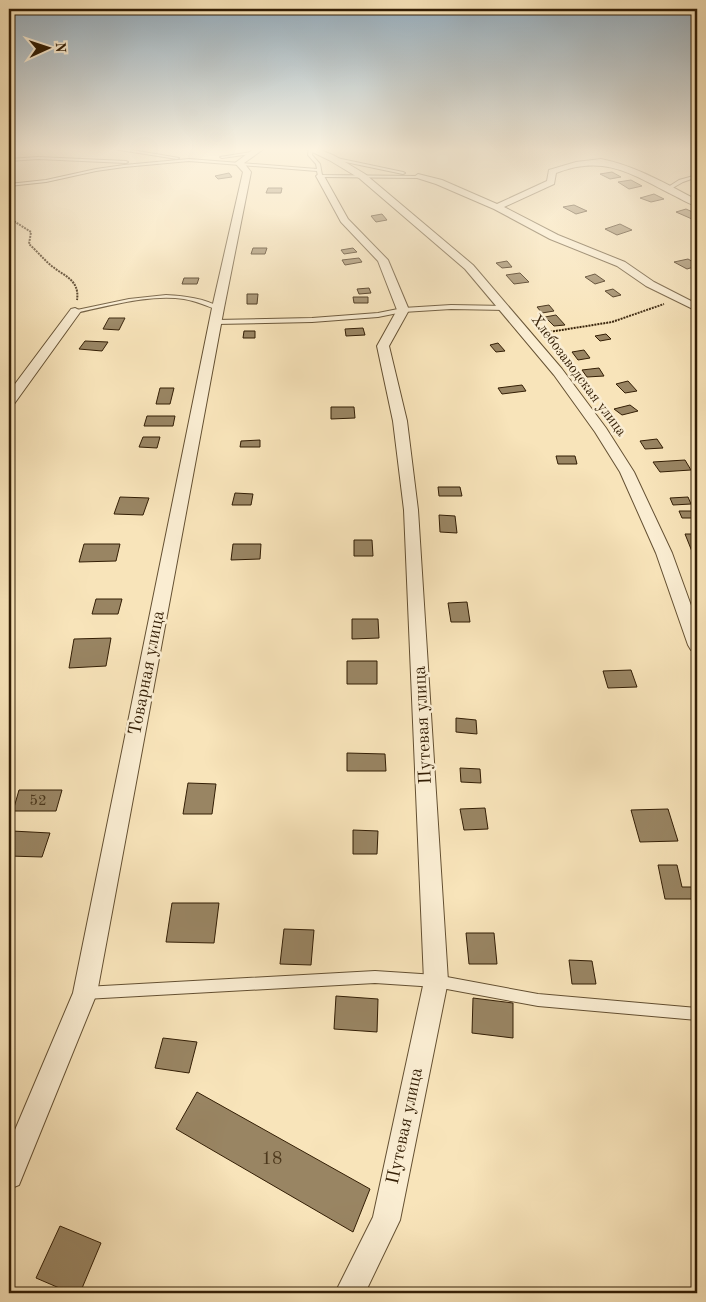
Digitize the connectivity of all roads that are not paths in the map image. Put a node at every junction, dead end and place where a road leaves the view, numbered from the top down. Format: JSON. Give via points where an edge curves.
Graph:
{"nodes":[{"id":1,"x":239,"y":209,"type":"edge"},
{"id":2,"x":338,"y":209,"type":"edge"},
{"id":3,"x":401,"y":209,"type":"edge"},
{"id":4,"x":500,"y":209,"type":"edge"},
{"id":5,"x":506,"y":308,"type":"junction"},
{"id":6,"x":697,"y":308,"type":"edge"},
{"id":7,"x":403,"y":310,"type":"junction"},
{"id":8,"x":75,"y":311,"type":"joint"},
{"id":9,"x":217,"y":315,"type":"junction"},
{"id":10,"x":9,"y":401,"type":"edge"},
{"id":11,"x":697,"y":645,"type":"edge"},
{"id":12,"x":436,"y":981,"type":"junction"},
{"id":13,"x":85,"y":993,"type":"junction"},
{"id":14,"x":697,"y":1014,"type":"edge"},
{"id":15,"x":9,"y":1174,"type":"edge"},
{"id":16,"x":350,"y":1293,"type":"edge"}],
"edges":[{"from":1,"to":9,"type":"street","name":"Товарная улица"},
{"from":2,"to":7,"type":"street","via":[[344,220],[383,260]]},
{"from":3,"to":5,"type":"street","name":"Хлебозаводская улица","via":[[469,267]]},
{"from":4,"to":6,"type":"street","via":[[554,237],[621,264],[650,284]]},
{"from":5,"to":7,"type":"lane"},
{"from":5,"to":11,"type":"street","name":"Хлебозаводская улица","via":[[601,431],[627,472],[664,553]]},
{"from":7,"to":9,"type":"lane","via":[[312,320]]},
{"from":7,"to":12,"type":"street","name":"Путевая улица","via":[[383,346],[400,421],[411,510]]},
{"from":8,"to":9,"type":"lane","via":[[171,297],[204,301]]},
{"from":8,"to":10,"type":"street"},
{"from":9,"to":13,"type":"street","name":"Товарная улица"},
{"from":12,"to":13,"type":"lane","via":[[375,977]]},
{"from":12,"to":14,"type":"lane","via":[[538,1000]]},
{"from":12,"to":16,"type":"street","name":"Путевая улица","via":[[386,1220]]},
{"from":13,"to":15,"type":"street","name":"Товарная улица"}]}
